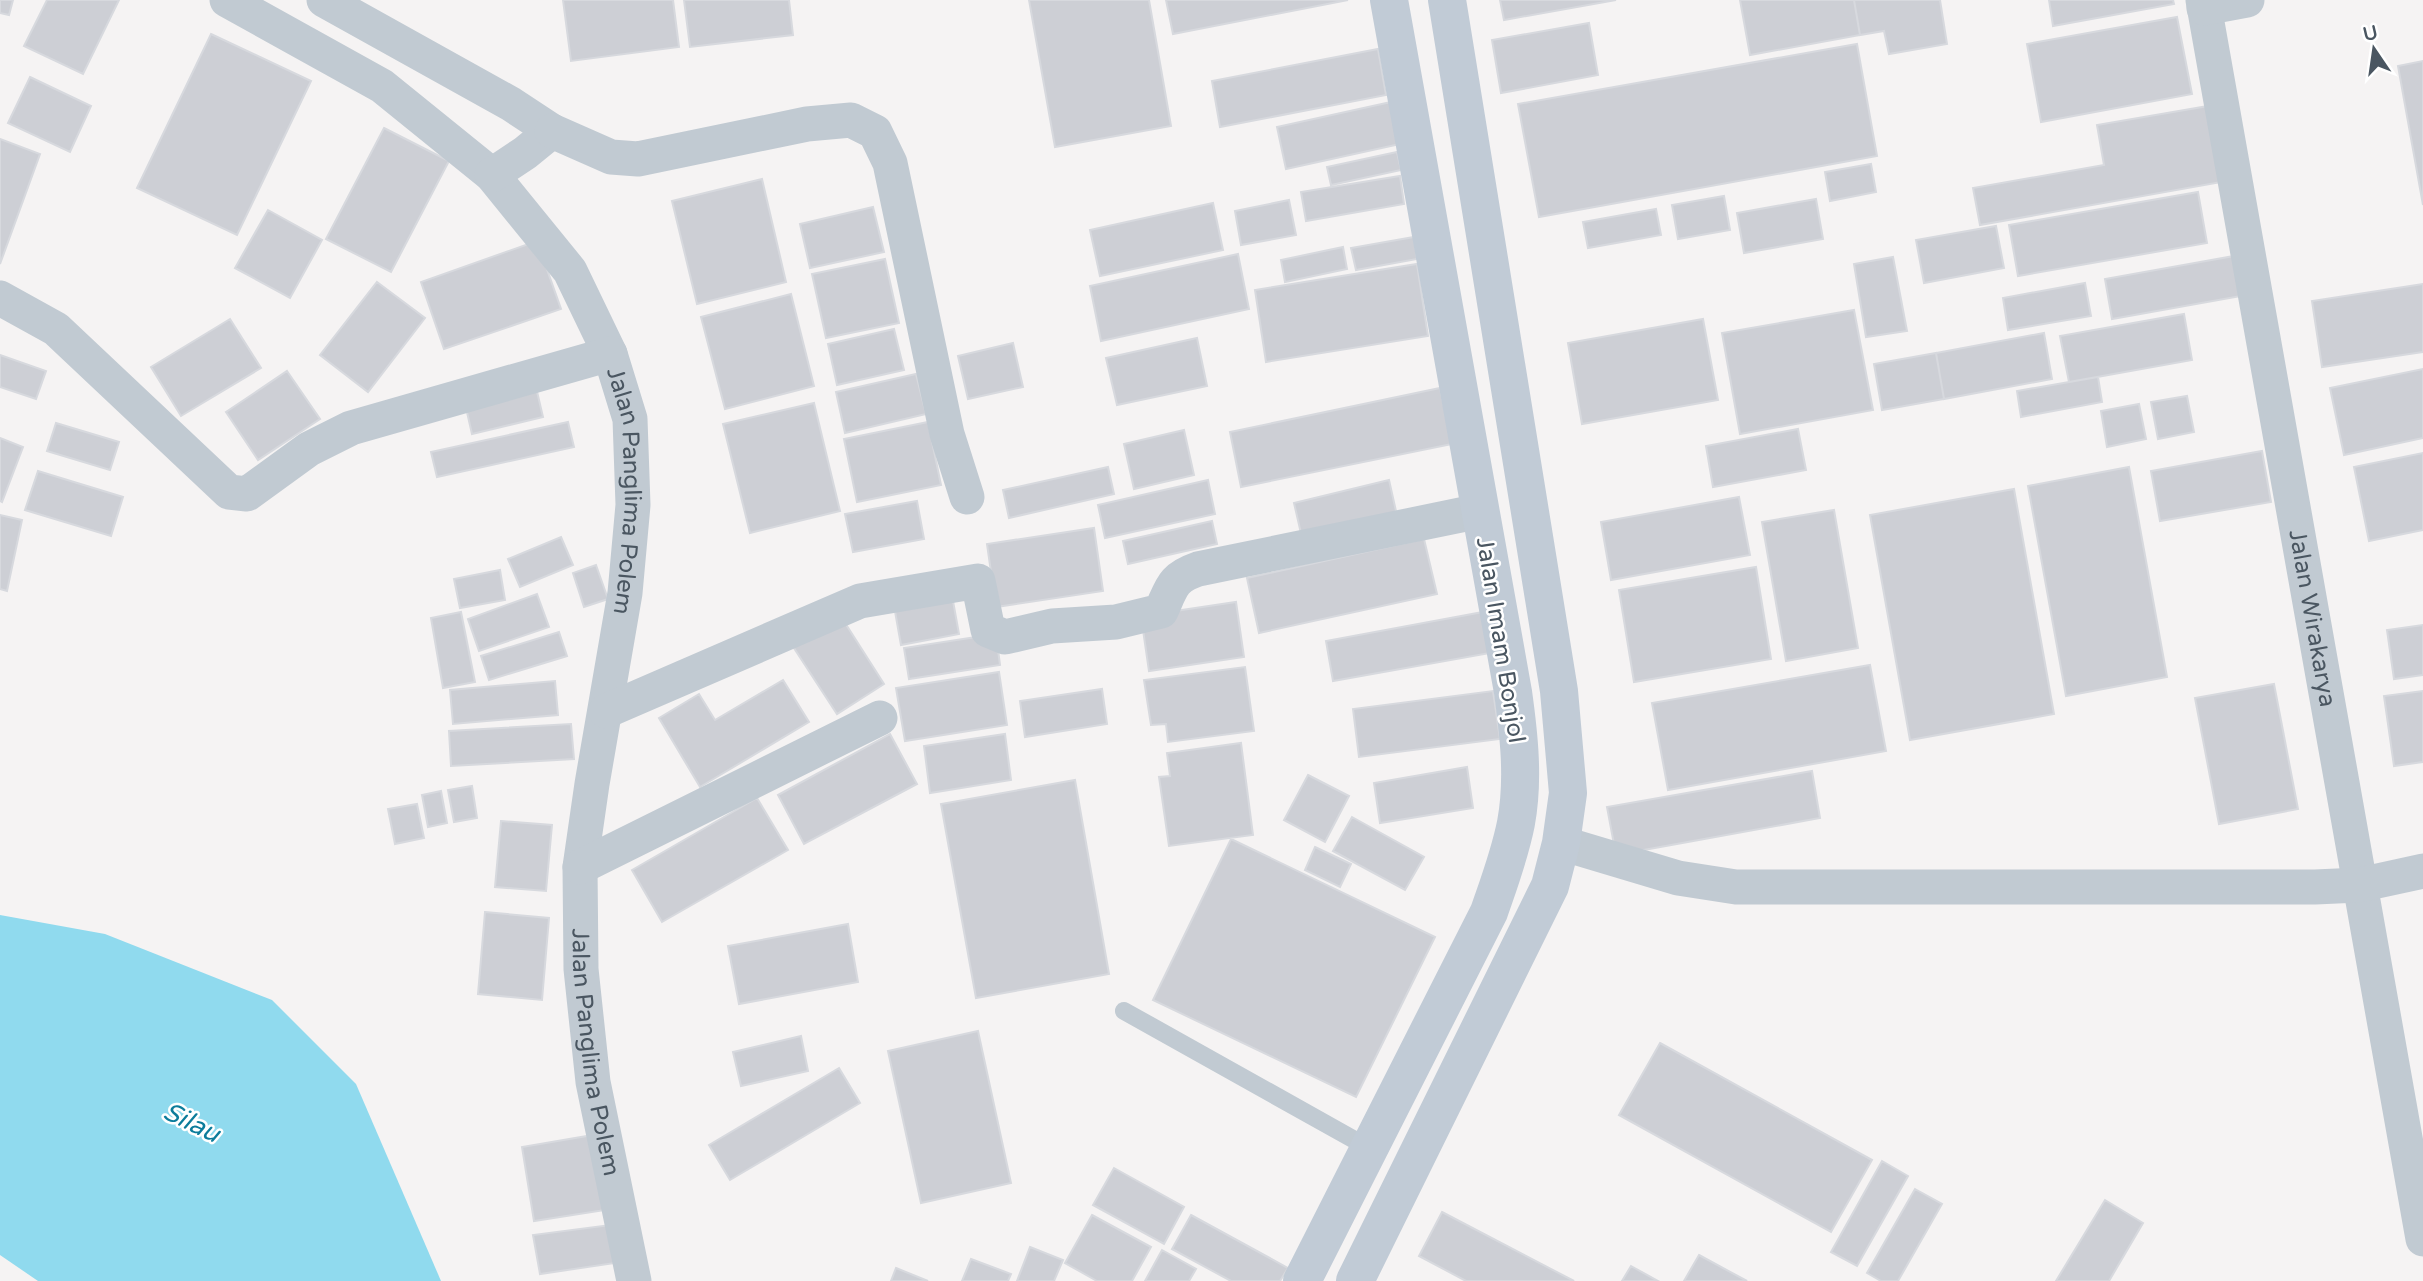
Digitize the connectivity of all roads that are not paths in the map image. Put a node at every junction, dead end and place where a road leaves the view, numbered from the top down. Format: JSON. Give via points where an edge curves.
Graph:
{"nodes":[{"id":1,"x":227,"y":0,"type":"edge"},
{"id":2,"x":324,"y":0,"type":"edge"},
{"id":3,"x":1389,"y":0,"type":"edge"},
{"id":4,"x":1447,"y":0,"type":"edge"},
{"id":5,"x":2247,"y":0,"type":"edge"},
{"id":6,"x":2204,"y":4,"type":"edge"},
{"id":7,"x":1466,"y":114,"type":"junction"},
{"id":8,"x":1410,"y":126,"type":"junction"},
{"id":9,"x":552,"y":131,"type":"junction"},
{"id":10,"x":492,"y":175,"type":"junction"},
{"id":11,"x":0,"y":298,"type":"edge"},
{"id":12,"x":610,"y":354,"type":"junction"},
{"id":13,"x":968,"y":497,"type":"dead end"},
{"id":14,"x":1480,"y":511,"type":"junction"},
{"id":15,"x":606,"y":711,"type":"junction"},
{"id":16,"x":880,"y":719,"type":"dead end"},
{"id":17,"x":1561,"y":844,"type":"junction"},
{"id":18,"x":580,"y":867,"type":"junction"},
{"id":19,"x":2423,"y":871,"type":"edge"},
{"id":20,"x":2359,"y":885,"type":"junction"},
{"id":21,"x":1124,"y":1011,"type":"dead end"},
{"id":22,"x":1369,"y":1148,"type":"junction"},
{"id":23,"x":2423,"y":1239,"type":"edge"},
{"id":24,"x":635,"y":1281,"type":"edge"},
{"id":25,"x":1302,"y":1281,"type":"edge"},
{"id":26,"x":1355,"y":1281,"type":"edge"}],
"edges":[{"from":1,"to":10,"type":"street","name":"Jalan Panglima Polem","via":[[382,86]]},
{"from":2,"to":9,"type":"street"},
{"from":3,"to":8,"type":"main road","name":"Jalan Imam Bonjol"},
{"from":4,"to":7,"type":"main road","name":"Jalan Imam Bonjol"},
{"from":5,"to":6,"type":"street"},
{"from":6,"to":20,"type":"street","name":"Jalan Wirakarya"},
{"from":7,"to":8,"type":"main road"},
{"from":7,"to":17,"type":"main road","name":"Jalan Imam Bonjol","via":[[1559,691],[1568,793]]},
{"from":8,"to":14,"type":"main road","name":"Jalan Imam Bonjol"},
{"from":9,"to":10,"type":"street"},
{"from":9,"to":13,"type":"street","via":[[611,157],[638,159],[807,124],[850,120],[875,132],[890,163],[947,434]]},
{"from":10,"to":12,"type":"street","name":"Jalan Panglima Polem","via":[[570,271]]},
{"from":11,"to":12,"type":"street","via":[[57,330],[229,492],[238,494],[247,494],[309,449],[351,428]]},
{"from":12,"to":15,"type":"street","name":"Jalan Panglima Polem","via":[[630,419],[633,505],[625,593]]},
{"from":14,"to":15,"type":"street","via":[[1198,569],[1180,576],[1161,611],[1115,622],[1052,626],[1005,637],[988,630],[978,581],[860,601]]},
{"from":14,"to":22,"type":"main road","name":"Jalan Imam Bonjol","via":[[1519,739],[1516,822],[1489,912]]},
{"from":15,"to":18,"type":"street","name":"Jalan Panglima Polem"},
{"from":16,"to":18,"type":"street"},
{"from":17,"to":20,"type":"street","via":[[1678,878],[1736,887]]},
{"from":17,"to":26,"type":"main road","name":"Jalan Imam Bonjol","via":[[1533,924]]},
{"from":18,"to":24,"type":"street","name":"Jalan Panglima Polem","via":[[581,969],[593,1082]]},
{"from":19,"to":20,"type":"street"},
{"from":20,"to":23,"type":"street","name":"Jalan Wirakarya"},
{"from":21,"to":22,"type":"lane"},
{"from":22,"to":25,"type":"main road","name":"Jalan Imam Bonjol"}]}
